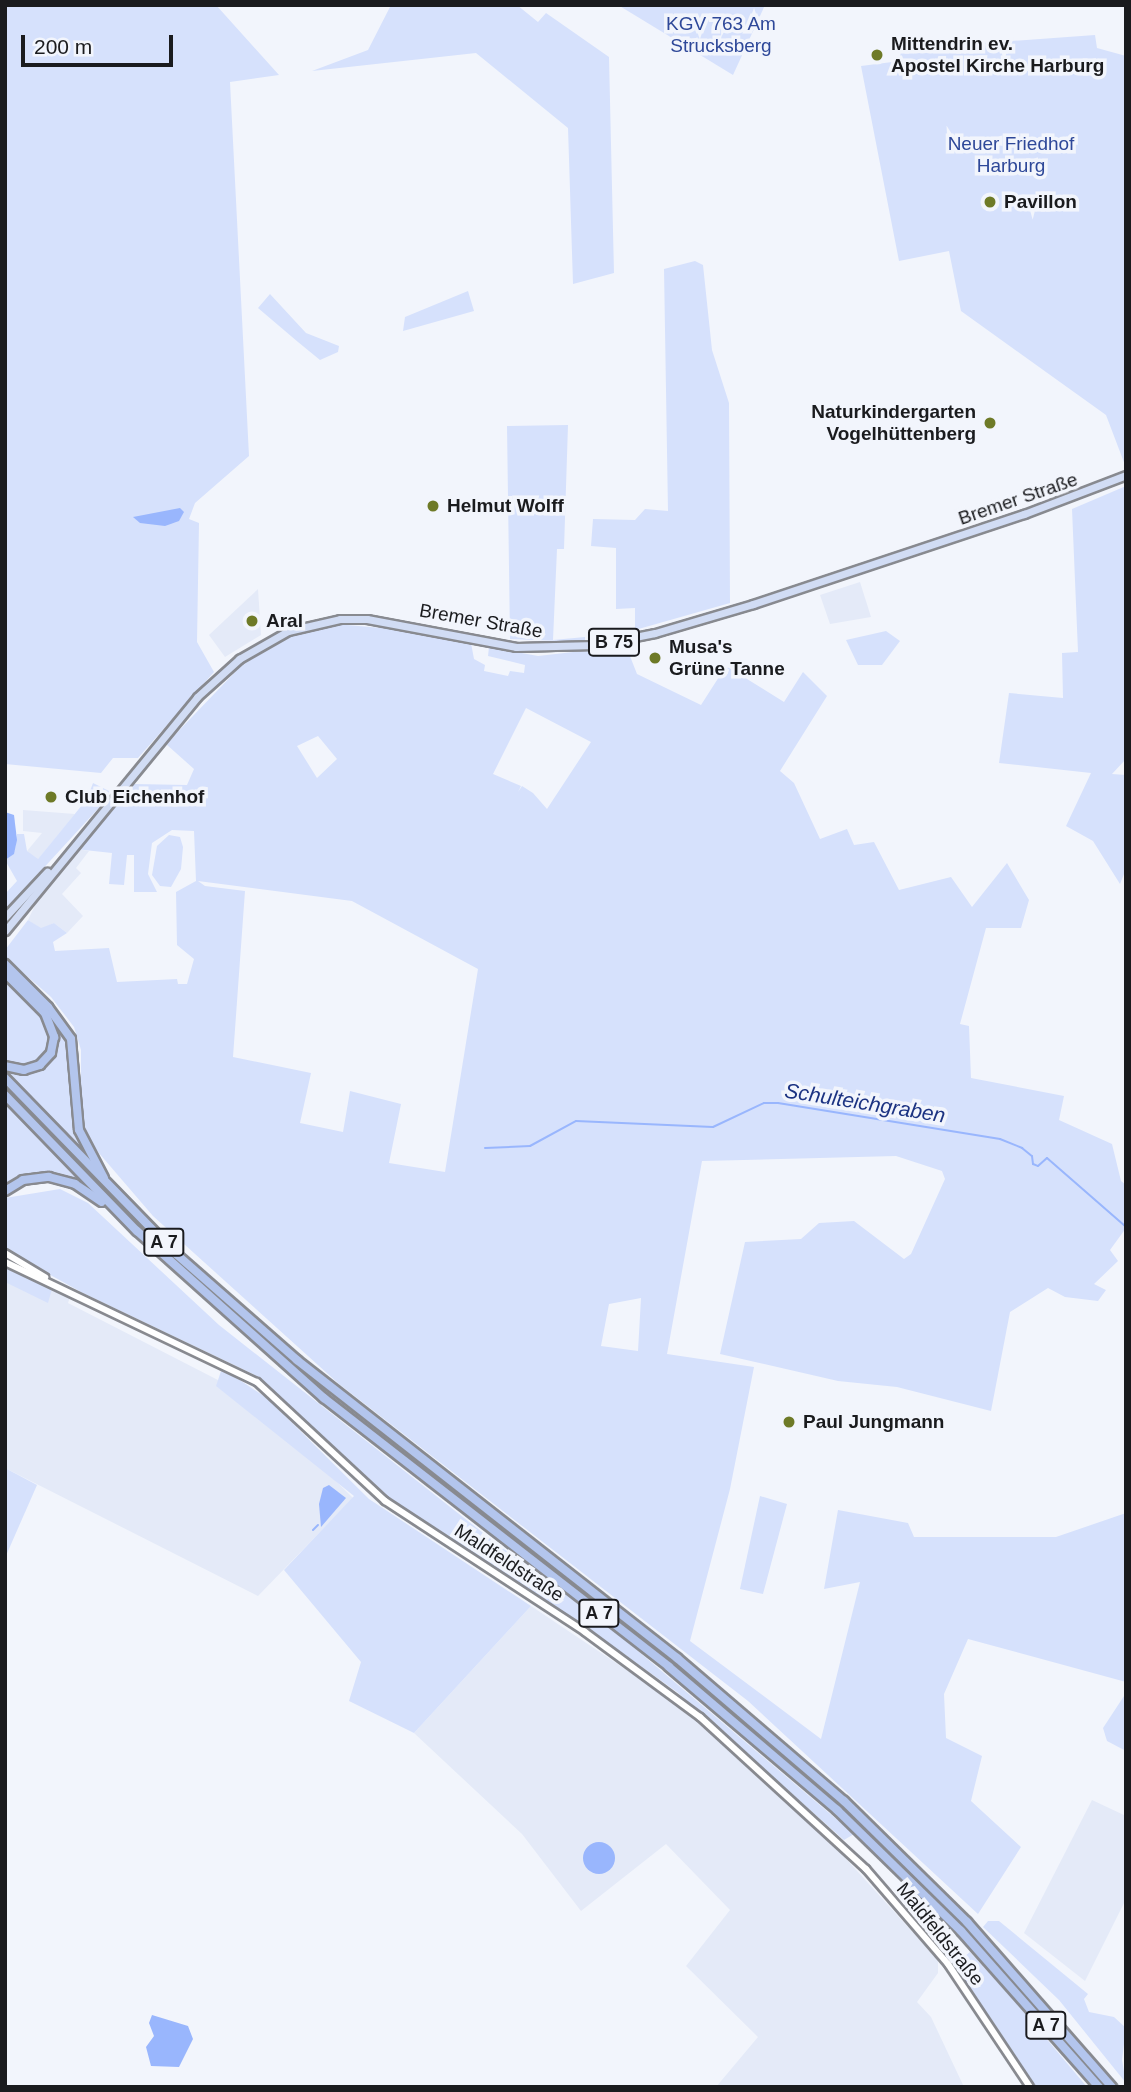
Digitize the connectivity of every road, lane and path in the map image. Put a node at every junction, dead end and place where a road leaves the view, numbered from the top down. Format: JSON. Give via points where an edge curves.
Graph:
{"nodes":[{"id":1,"x":1126,"y":475,"type":"edge"},
{"id":2,"x":69,"y":853,"type":"junction"},
{"id":3,"x":5,"y":917,"type":"edge"},
{"id":4,"x":5,"y":930,"type":"edge"},
{"id":5,"x":5,"y":964,"type":"edge"},
{"id":6,"x":5,"y":973,"type":"edge"},
{"id":7,"x":5,"y":1066,"type":"edge"},
{"id":8,"x":5,"y":1078,"type":"edge"},
{"id":9,"x":5,"y":1095,"type":"edge"},
{"id":10,"x":5,"y":1191,"type":"edge"},
{"id":11,"x":116,"y":1195,"type":"junction"},
{"id":12,"x":124,"y":1218,"type":"junction"},
{"id":13,"x":5,"y":1253,"type":"edge"},
{"id":14,"x":5,"y":1262,"type":"edge"},
{"id":15,"x":59,"y":1286,"type":"junction"},
{"id":16,"x":1030,"y":2087,"type":"edge"},
{"id":17,"x":1097,"y":2087,"type":"edge"},
{"id":18,"x":1112,"y":2087,"type":"edge"}],
"edges":[{"from":1,"to":2,"type":"main road","name":"Bremer Straße","number":"B 75","via":[[1024,514],[655,634],[595,645],[516,647],[367,619],[288,631],[258,646],[216,678]]},
{"from":2,"to":3,"type":"main road","name":"Bremer Straße","number":"B 75"},
{"from":2,"to":4,"type":"main road","name":"Bremer Straße","number":"B 75"},
{"from":5,"to":11,"type":"highway","via":[[53,1013],[71,1039],[79,1130]]},
{"from":6,"to":7,"type":"highway","via":[[45,1013],[54,1037],[51,1053],[40,1065],[24,1070]]},
{"from":8,"to":11,"type":"highway","number":"A 7"},
{"from":9,"to":12,"type":"highway","number":"A 7"},
{"from":10,"to":12,"type":"highway","via":[[29,1178],[58,1178],[83,1189]]},
{"from":11,"to":18,"type":"highway","number":"A 7","via":[[214,1288],[347,1402],[739,1709],[881,1835],[979,1935]]},
{"from":12,"to":17,"type":"highway","number":"A 7","via":[[324,1398],[731,1717],[837,1810],[973,1943]]},
{"from":13,"to":15,"type":"main road","name":"Maldfeldstraße"},
{"from":14,"to":15,"type":"main road","name":"Maldfeldstraße"},
{"from":15,"to":16,"type":"main road","name":"Maldfeldstraße","via":[[257,1382],[385,1502],[585,1632],[701,1717],[866,1869],[948,1964]]}]}
